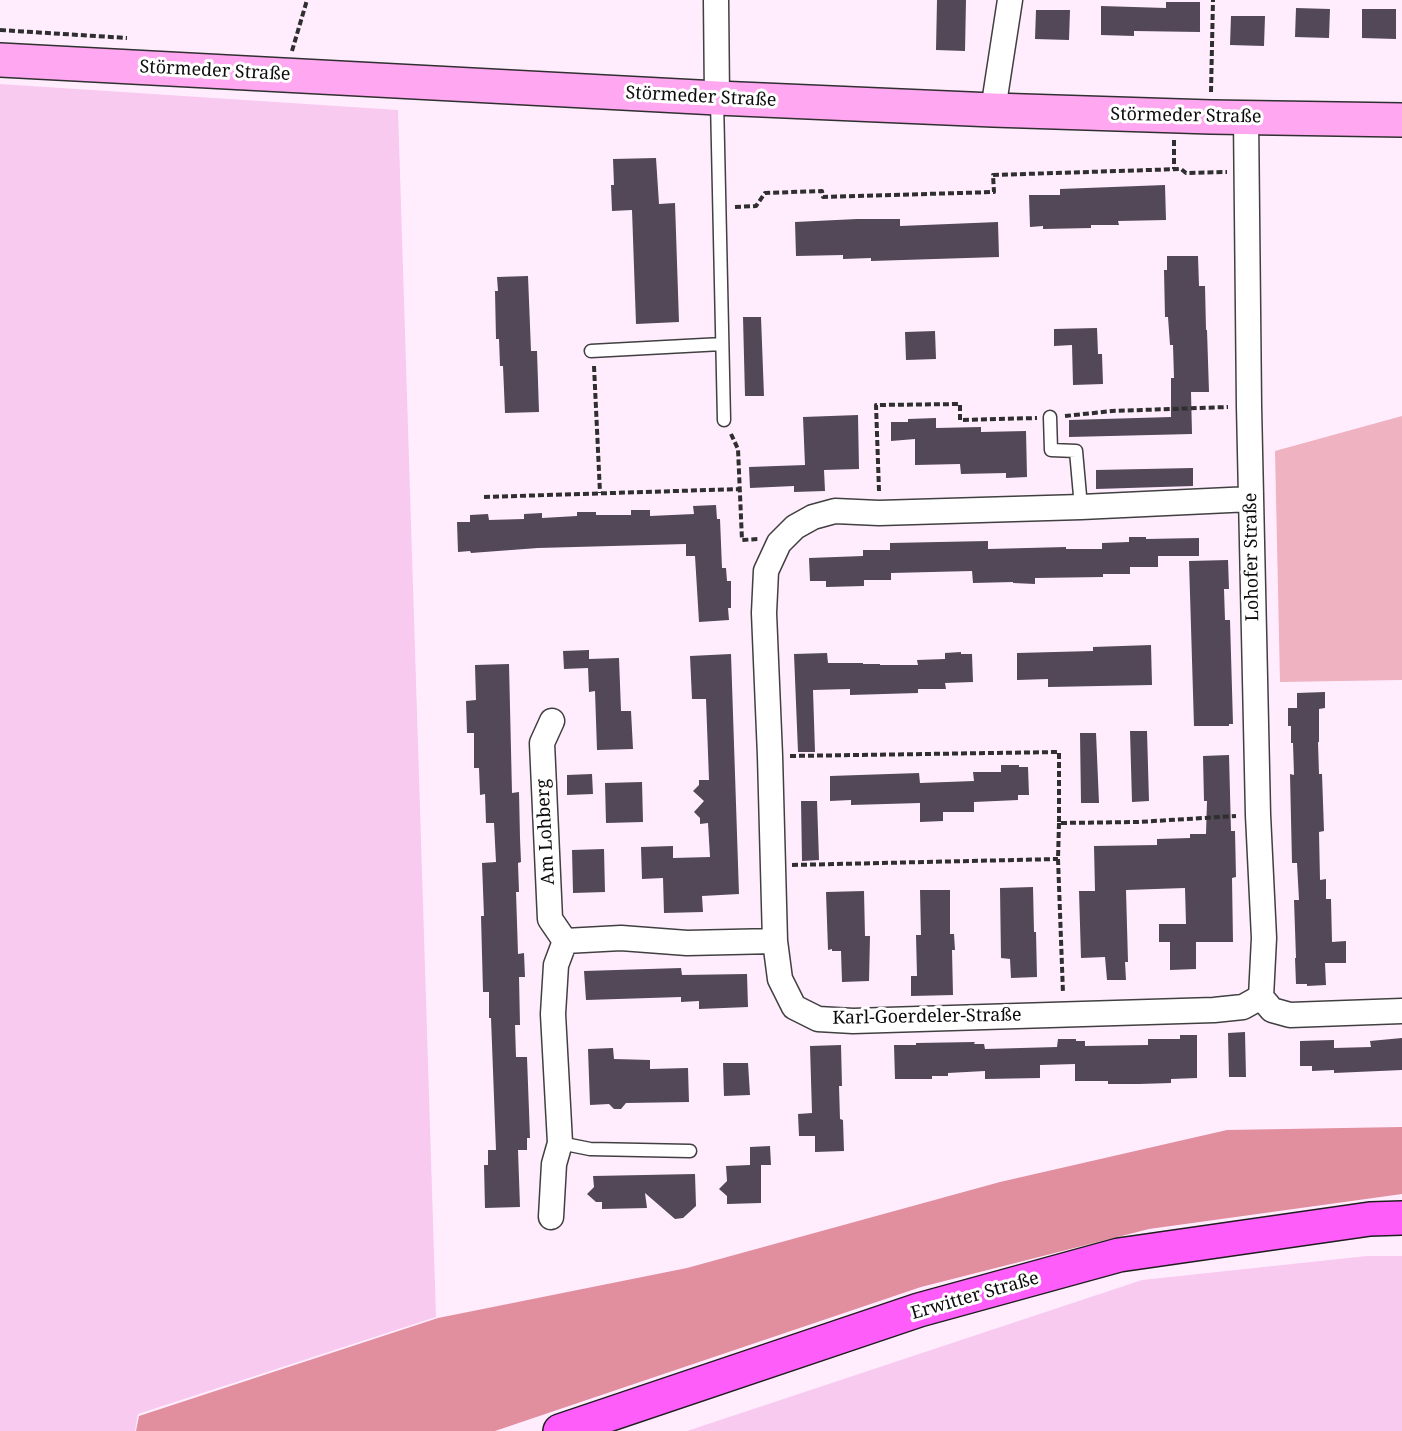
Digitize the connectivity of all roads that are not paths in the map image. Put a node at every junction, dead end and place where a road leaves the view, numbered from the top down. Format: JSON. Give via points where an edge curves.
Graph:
{"nodes":[{"id":1,"x":716,"y":0,"type":"edge"},
{"id":2,"x":1010,"y":0,"type":"edge"},
{"id":3,"x":0,"y":60,"type":"edge"},
{"id":4,"x":717,"y":98,"type":"junction"},
{"id":5,"x":993,"y":110,"type":"junction"},
{"id":6,"x":1246,"y":117,"type":"junction"},
{"id":7,"x":1402,"y":120,"type":"edge"},
{"id":8,"x":722,"y":344,"type":"junction"},
{"id":9,"x":592,"y":351,"type":"road end"},
{"id":10,"x":1050,"y":417,"type":"road end"},
{"id":11,"x":724,"y":420,"type":"road end"},
{"id":12,"x":1251,"y":499,"type":"junction"},
{"id":13,"x":1081,"y":507,"type":"junction"},
{"id":14,"x":552,"y":721,"type":"dead end"},
{"id":15,"x":565,"y":941,"type":"junction"},
{"id":16,"x":775,"y":941,"type":"junction"},
{"id":17,"x":1261,"y":997,"type":"junction"},
{"id":18,"x":1402,"y":1011,"type":"edge"},
{"id":19,"x":560,"y":1143,"type":"junction"},
{"id":20,"x":690,"y":1151,"type":"dead end"},
{"id":21,"x":551,"y":1216,"type":"dead end"},
{"id":22,"x":1402,"y":1218,"type":"edge"},
{"id":23,"x":561,"y":1431,"type":"edge"}],
"edges":[{"from":1,"to":4,"type":"street"},
{"from":2,"to":5,"type":"street"},
{"from":3,"to":4,"type":"main road","name":"Störmeder Straße"},
{"from":4,"to":5,"type":"main road","name":"Störmeder Straße"},
{"from":4,"to":8,"type":"lane"},
{"from":5,"to":6,"type":"main road","name":"Störmeder Straße"},
{"from":6,"to":7,"type":"main road","name":"Störmeder Straße"},
{"from":6,"to":12,"type":"street","name":"Lohofer Straße"},
{"from":8,"to":9,"type":"lane"},
{"from":8,"to":11,"type":"lane"},
{"from":10,"to":13,"type":"lane","via":[[1051,450],[1076,451]]},
{"from":12,"to":13,"type":"street","name":"Karl-Goerdeler-Straße"},
{"from":12,"to":17,"type":"street","name":"Lohofer Straße","via":[[1264,938]]},
{"from":13,"to":16,"type":"street","name":"Karl-Goerdeler-Straße","via":[[835,511],[795,527],[778,544],[766,571],[764,613]]},
{"from":14,"to":15,"type":"street","name":"Am Lohberg","via":[[542,743],[550,919]]},
{"from":15,"to":16,"type":"street"},
{"from":15,"to":19,"type":"street","via":[[556,965],[553,1014]]},
{"from":16,"to":17,"type":"street","name":"Karl-Goerdeler-Straße","via":[[780,979],[794,1007],[818,1018],[853,1021],[1214,1010],[1243,1007]]},
{"from":17,"to":18,"type":"street","via":[[1272,1010],[1290,1015]]},
{"from":19,"to":20,"type":"lane","via":[[590,1149]]},
{"from":19,"to":21,"type":"street","via":[[554,1164]]},
{"from":22,"to":23,"type":"main road","name":"Erwitter Straße","via":[[1370,1219],[1119,1255],[919,1310]]}]}
